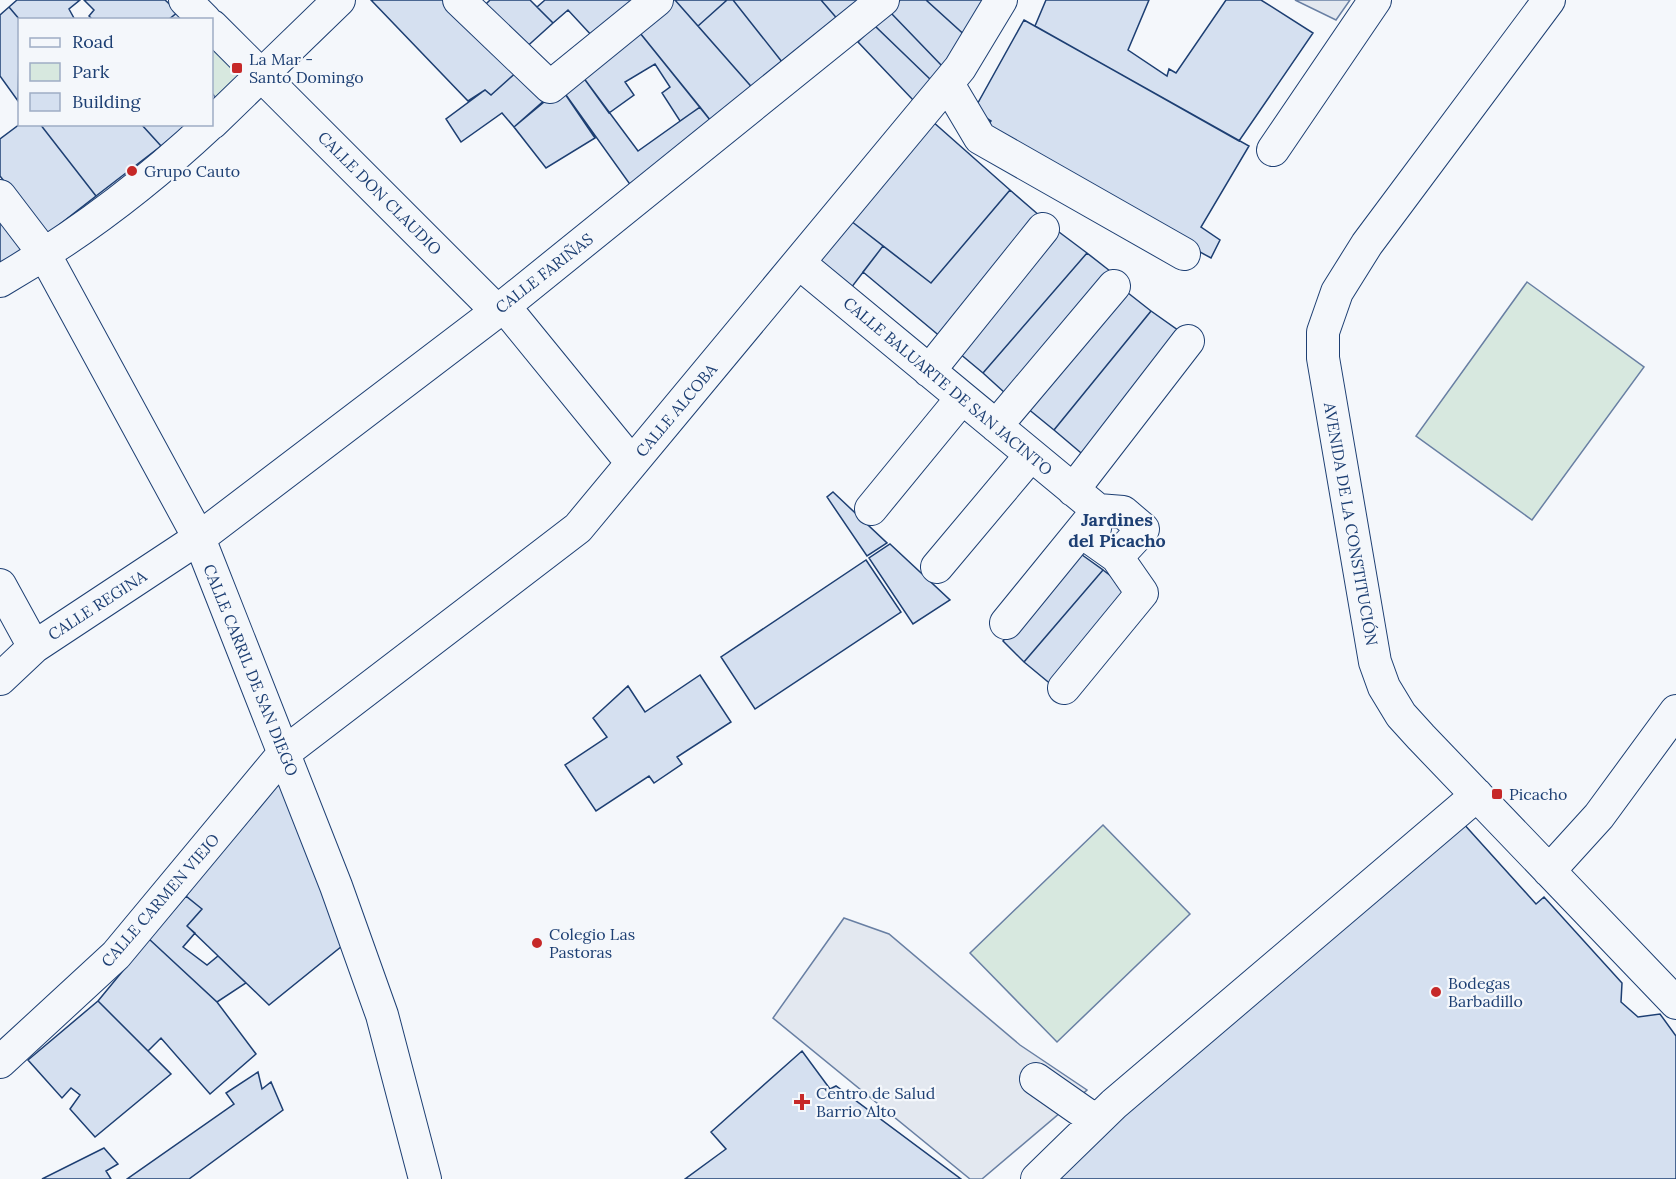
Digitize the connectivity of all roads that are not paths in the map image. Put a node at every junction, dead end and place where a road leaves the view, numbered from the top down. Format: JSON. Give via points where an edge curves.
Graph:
{"nodes":[{"id":1,"x":184,"y":0,"type":"edge"},
{"id":2,"x":339,"y":0,"type":"edge"},
{"id":3,"x":459,"y":0,"type":"edge"},
{"id":4,"x":657,"y":0,"type":"edge"},
{"id":5,"x":883,"y":0,"type":"edge"},
{"id":6,"x":1001,"y":0,"type":"edge"},
{"id":7,"x":1375,"y":0,"type":"edge"},
{"id":8,"x":1549,"y":0,"type":"edge"},
{"id":9,"x":203,"y":18,"type":"edge"},
{"id":10,"x":213,"y":27,"type":"edge"},
{"id":11,"x":262,"y":75,"type":"junction"},
{"id":12,"x":948,"y":84,"type":"junction"},
{"id":13,"x":213,"y":122,"type":"edge"},
{"id":14,"x":209,"y":126,"type":"edge"},
{"id":15,"x":1273,"y":150,"type":"dead end"},
{"id":16,"x":0,"y":196,"type":"edge"},
{"id":17,"x":1043,"y":229,"type":"dead end"},
{"id":18,"x":1184,"y":254,"type":"dead end"},
{"id":19,"x":45,"y":255,"type":"junction"},
{"id":20,"x":799,"y":262,"type":"junction"},
{"id":21,"x":0,"y":281,"type":"edge"},
{"id":22,"x":1113,"y":286,"type":"dead end"},
{"id":23,"x":500,"y":308,"type":"junction"},
{"id":24,"x":1188,"y":341,"type":"dead end"},
{"id":25,"x":929,"y":371,"type":"junction"},
{"id":26,"x":962,"y":398,"type":"junction"},
{"id":27,"x":996,"y":426,"type":"junction"},
{"id":28,"x":1031,"y":455,"type":"junction"},
{"id":29,"x":632,"y":463,"type":"junction"},
{"id":30,"x":1073,"y":490,"type":"junction"},
{"id":31,"x":871,"y":509,"type":"dead end"},
{"id":32,"x":1098,"y":510,"type":"junction"},
{"id":33,"x":199,"y":538,"type":"junction"},
{"id":34,"x":937,"y":567,"type":"dead end"},
{"id":35,"x":0,"y":585,"type":"edge"},
{"id":36,"x":1005,"y":623,"type":"dead end"},
{"id":37,"x":34,"y":647,"type":"junction"},
{"id":38,"x":0,"y":679,"type":"edge"},
{"id":39,"x":1064,"y":688,"type":"dead end"},
{"id":40,"x":1676,"y":711,"type":"edge"},
{"id":41,"x":284,"y":753,"type":"junction"},
{"id":42,"x":1477,"y":795,"type":"junction"},
{"id":43,"x":1549,"y":871,"type":"junction"},
{"id":44,"x":1672,"y":993,"type":"edge"},
{"id":45,"x":0,"y":1062,"type":"edge"},
{"id":46,"x":1036,"y":1079,"type":"dead end"},
{"id":47,"x":1096,"y":1121,"type":"junction"},
{"id":48,"x":425,"y":1179,"type":"edge"},
{"id":49,"x":1037,"y":1179,"type":"edge"}],
"edges":[{"from":1,"to":9,"type":"street"},
{"from":2,"to":11,"type":"street"},
{"from":3,"to":4,"type":"street","via":[[550,87]]},
{"from":5,"to":23,"type":"street","name":"CALLE FARIÑAS"},
{"from":6,"to":12,"type":"street","name":"CALLE ALCOBA"},
{"from":7,"to":15,"type":"street"},
{"from":8,"to":42,"type":"street","name":"AVENIDA DE LA CONSTITUCIÓN","via":[[1367,244],[1337,292],[1323,332],[1323,358],[1375,662],[1401,715]]},
{"from":10,"to":11,"type":"street","name":"CALLE DON CLAUDIO"},
{"from":11,"to":13,"type":"street"},
{"from":11,"to":23,"type":"street","name":"CALLE DON CLAUDIO"},
{"from":12,"to":18,"type":"street","via":[[980,138]]},
{"from":12,"to":20,"type":"street","name":"CALLE ALCOBA"},
{"from":14,"to":19,"type":"street","via":[[162,169]]},
{"from":16,"to":19,"type":"street","name":"CALLE CARRIL DE SAN DIEGO"},
{"from":17,"to":25,"type":"street"},
{"from":19,"to":21,"type":"street"},
{"from":19,"to":33,"type":"street","name":"CALLE CARRIL DE SAN DIEGO"},
{"from":20,"to":25,"type":"street","name":"CALLE BALUARTE DE SAN JACINTO"},
{"from":20,"to":29,"type":"street","name":"CALLE ALCOBA"},
{"from":22,"to":27,"type":"street"},
{"from":23,"to":29,"type":"street","name":"CALLE DON CLAUDIO"},
{"from":23,"to":33,"type":"street","name":"CALLE FARIÑAS"},
{"from":24,"to":30,"type":"street"},
{"from":25,"to":26,"type":"street","name":"CALLE BALUARTE DE SAN JACINTO"},
{"from":26,"to":27,"type":"street","name":"CALLE BALUARTE DE SAN JACINTO"},
{"from":26,"to":31,"type":"street"},
{"from":27,"to":28,"type":"street","name":"CALLE BALUARTE DE SAN JACINTO"},
{"from":28,"to":30,"type":"street","name":"CALLE BALUARTE DE SAN JACINTO"},
{"from":28,"to":34,"type":"street"},
{"from":29,"to":41,"type":"street","name":"CALLE ALCOBA","via":[[578,528]]},
{"from":30,"to":32,"type":"street","name":"CALLE BALUARTE DE SAN JACINTO"},
{"from":32,"to":36,"type":"street"},
{"from":32,"to":39,"type":"street","name":"CALLE BALUARTE DE SAN JACINTO","via":[[1123,512],[1143,529],[1117,557],[1142,593]]},
{"from":33,"to":37,"type":"street","name":"CALLE REGINA"},
{"from":33,"to":41,"type":"street","name":"CALLE CARRIL DE SAN DIEGO"},
{"from":35,"to":37,"type":"street"},
{"from":37,"to":38,"type":"street","name":"CALLE REGINA"},
{"from":40,"to":43,"type":"street","via":[[1599,816]]},
{"from":41,"to":45,"type":"street","name":"CALLE CARMEN VIEJO","via":[[116,955]]},
{"from":41,"to":48,"type":"street","name":"CALLE CARRIL DE SAN DIEGO","via":[[382,1015]]},
{"from":42,"to":43,"type":"street","name":"AVENIDA DE LA CONSTITUCIÓN"},
{"from":42,"to":47,"type":"street"},
{"from":43,"to":44,"type":"street","name":"AVENIDA DE LA CONSTITUCIÓN"},
{"from":46,"to":47,"type":"street"},
{"from":47,"to":49,"type":"street"}]}
